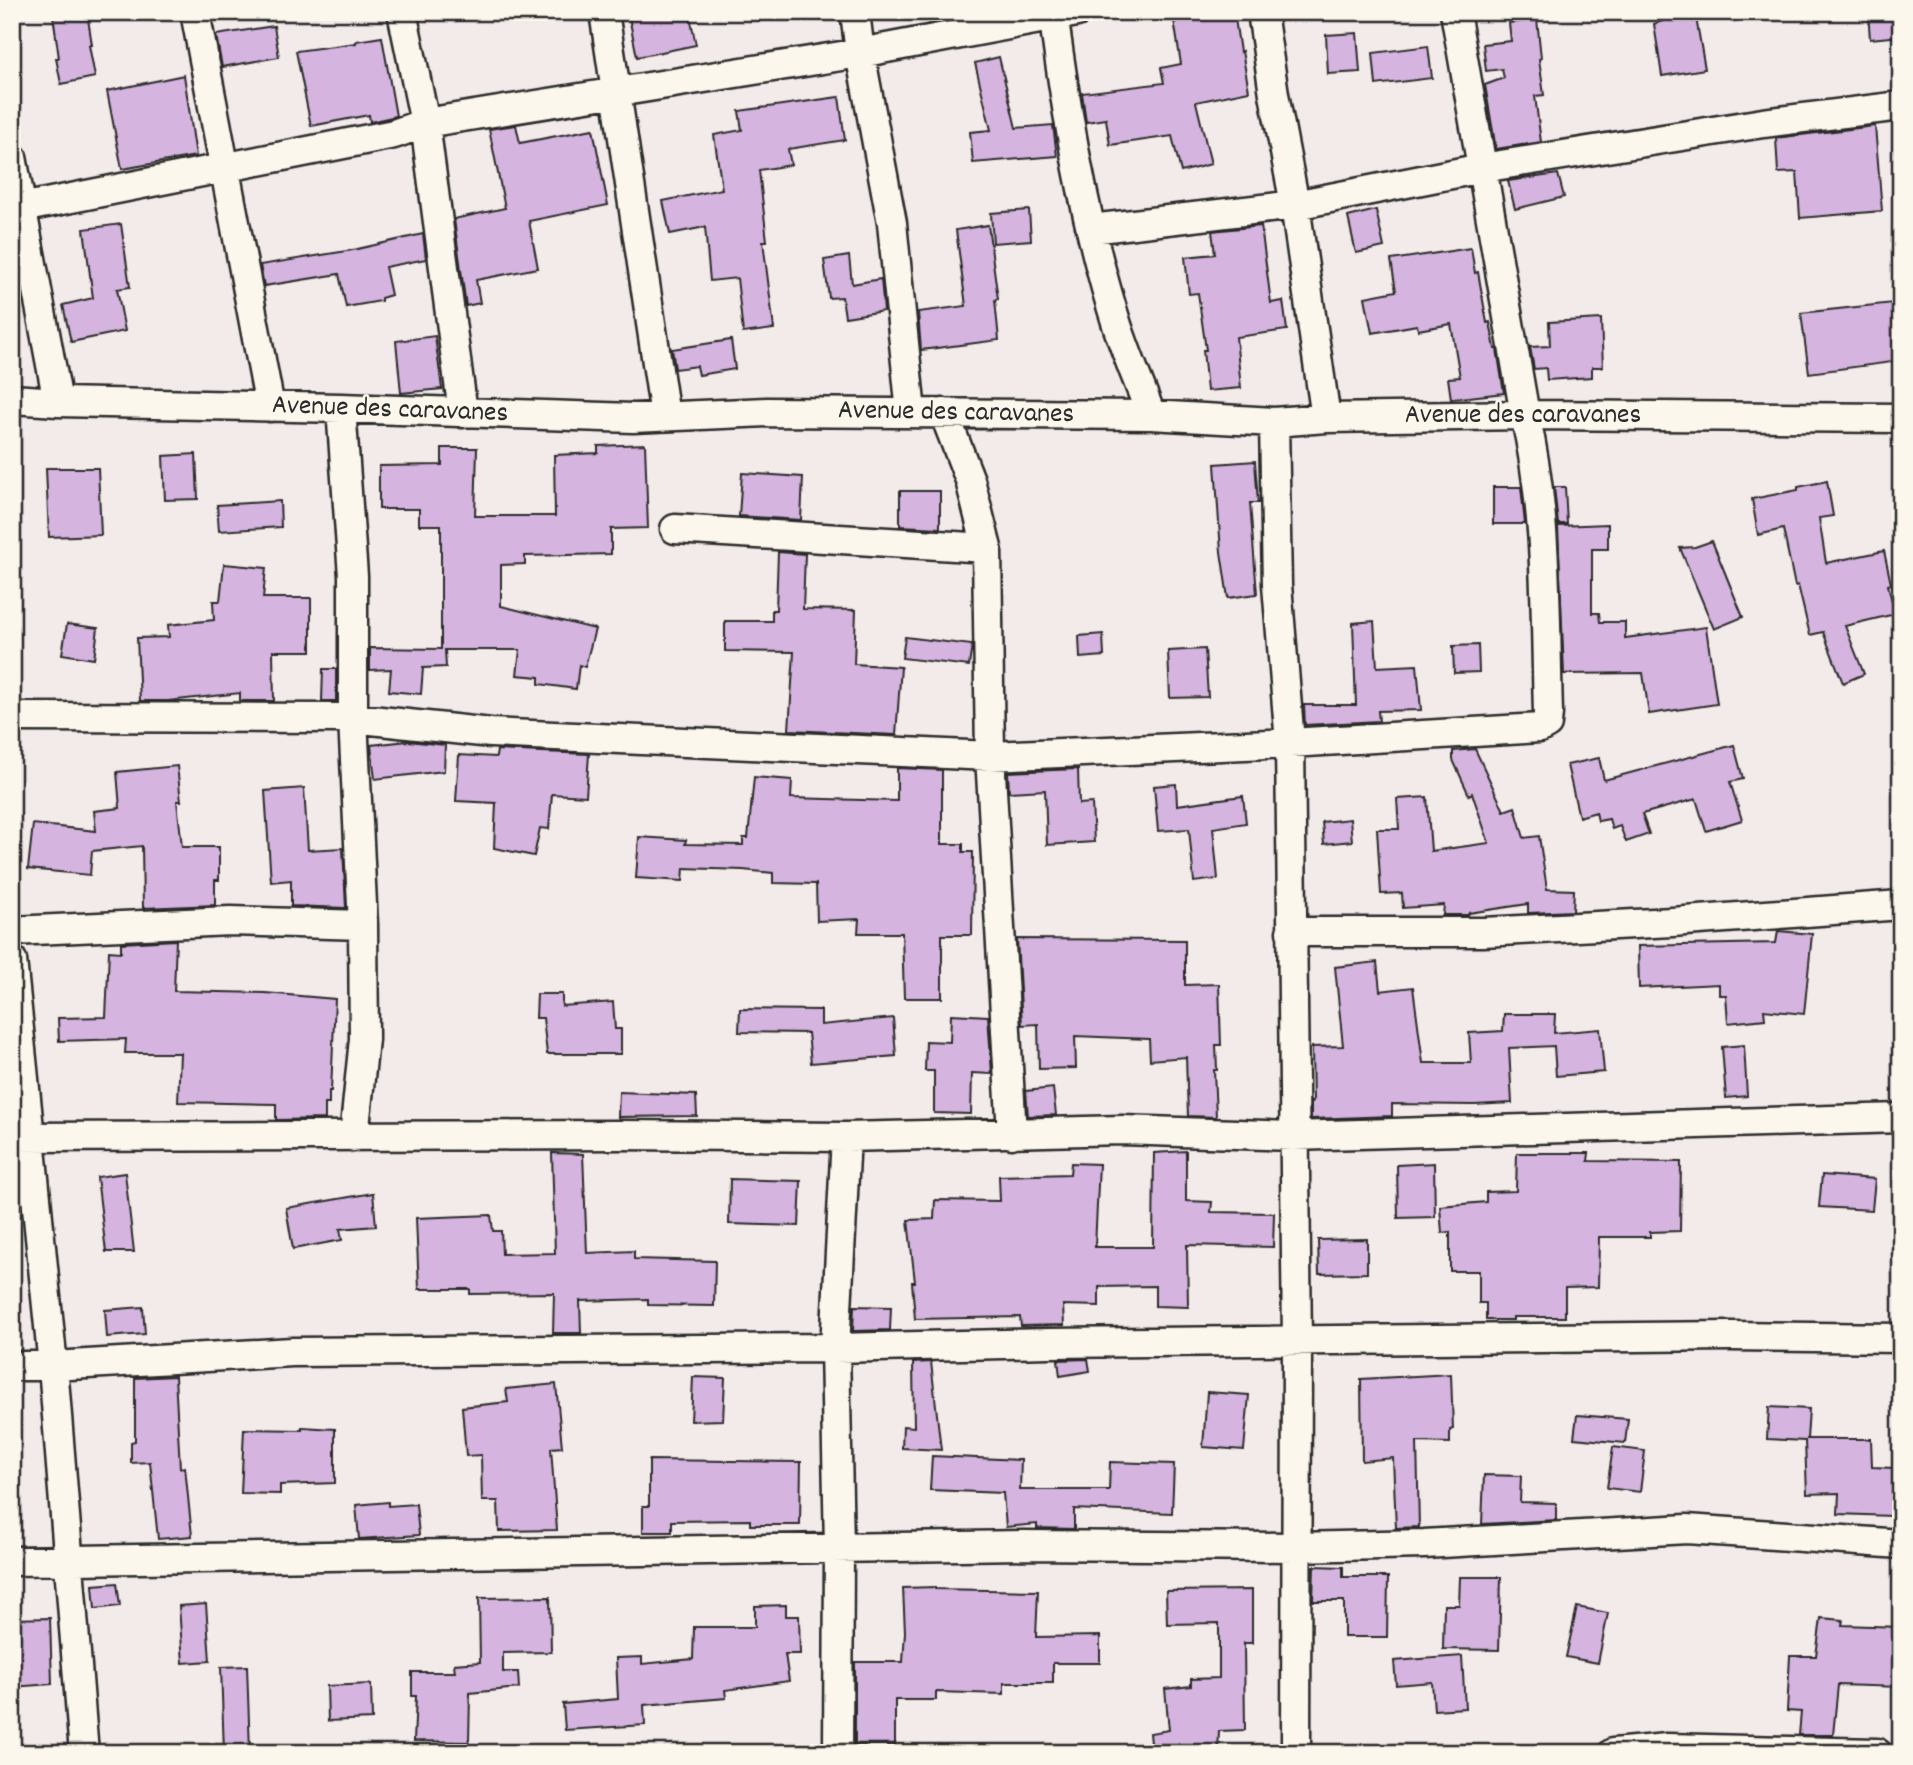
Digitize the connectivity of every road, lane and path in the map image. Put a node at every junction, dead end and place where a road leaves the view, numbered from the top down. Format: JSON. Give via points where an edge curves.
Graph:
{"nodes":[{"id":1,"x":195,"y":12,"type":"edge"},
{"id":2,"x":402,"y":12,"type":"edge"},
{"id":3,"x":604,"y":12,"type":"edge"},
{"id":4,"x":855,"y":12,"type":"edge"},
{"id":5,"x":1262,"y":12,"type":"edge"},
{"id":6,"x":1455,"y":12,"type":"edge"},
{"id":7,"x":1061,"y":13,"type":"edge"},
{"id":8,"x":860,"y":53,"type":"junction"},
{"id":9,"x":616,"y":93,"type":"junction"},
{"id":10,"x":1901,"y":106,"type":"edge"},
{"id":11,"x":425,"y":123,"type":"junction"},
{"id":12,"x":12,"y":157,"type":"edge"},
{"id":13,"x":224,"y":167,"type":"junction"},
{"id":14,"x":1482,"y":168,"type":"junction"},
{"id":15,"x":1295,"y":205,"type":"junction"},
{"id":16,"x":21,"y":208,"type":"junction"},
{"id":17,"x":1091,"y":229,"type":"junction"},
{"id":18,"x":12,"y":399,"type":"edge"},
{"id":19,"x":58,"y":402,"type":"junction"},
{"id":20,"x":270,"y":407,"type":"junction"},
{"id":21,"x":341,"y":408,"type":"junction"},
{"id":22,"x":463,"y":413,"type":"junction"},
{"id":23,"x":911,"y":413,"type":"junction"},
{"id":24,"x":944,"y":413,"type":"junction"},
{"id":25,"x":1151,"y":415,"type":"junction"},
{"id":26,"x":1525,"y":415,"type":"junction"},
{"id":27,"x":665,"y":416,"type":"junction"},
{"id":28,"x":1326,"y":418,"type":"junction"},
{"id":29,"x":1901,"y":418,"type":"edge"},
{"id":30,"x":1274,"y":422,"type":"junction"},
{"id":31,"x":675,"y":529,"type":"dead end"},
{"id":32,"x":987,"y":548,"type":"junction"},
{"id":33,"x":12,"y":717,"type":"edge"},
{"id":34,"x":354,"y":718,"type":"junction"},
{"id":35,"x":1290,"y":743,"type":"junction"},
{"id":36,"x":990,"y":756,"type":"junction"},
{"id":37,"x":1901,"y":905,"type":"edge"},
{"id":38,"x":363,"y":925,"type":"junction"},
{"id":39,"x":12,"y":931,"type":"edge"},
{"id":40,"x":1291,"y":932,"type":"junction"},
{"id":41,"x":12,"y":960,"type":"edge"},
{"id":42,"x":1901,"y":1118,"type":"edge"},
{"id":43,"x":1013,"y":1134,"type":"junction"},
{"id":44,"x":1293,"y":1136,"type":"junction"},
{"id":45,"x":22,"y":1137,"type":"edge"},
{"id":46,"x":354,"y":1137,"type":"junction"},
{"id":47,"x":846,"y":1137,"type":"junction"},
{"id":48,"x":1901,"y":1338,"type":"edge"},
{"id":49,"x":1297,"y":1342,"type":"junction"},
{"id":50,"x":835,"y":1348,"type":"junction"},
{"id":51,"x":12,"y":1366,"type":"edge"},
{"id":52,"x":53,"y":1366,"type":"junction"},
{"id":53,"x":1901,"y":1544,"type":"edge"},
{"id":54,"x":1296,"y":1547,"type":"junction"},
{"id":55,"x":839,"y":1549,"type":"junction"},
{"id":56,"x":68,"y":1560,"type":"junction"},
{"id":57,"x":12,"y":1561,"type":"edge"},
{"id":58,"x":1901,"y":1752,"type":"edge"},
{"id":59,"x":84,"y":1753,"type":"edge"},
{"id":60,"x":838,"y":1753,"type":"edge"},
{"id":61,"x":1296,"y":1753,"type":"edge"},
{"id":62,"x":1613,"y":1753,"type":"edge"},
{"id":63,"x":1879,"y":1753,"type":"edge"}],
"edges":[{"from":1,"to":13,"type":"street"},
{"from":2,"to":11,"type":"street"},
{"from":3,"to":9,"type":"street"},
{"from":4,"to":8,"type":"street"},
{"from":5,"to":15,"type":"street"},
{"from":6,"to":14,"type":"street"},
{"from":7,"to":8,"type":"street"},
{"from":7,"to":17,"type":"street","via":[[1071,135]]},
{"from":8,"to":9,"type":"street"},
{"from":8,"to":23,"type":"street","via":[[892,223]]},
{"from":9,"to":11,"type":"street"},
{"from":9,"to":27,"type":"street"},
{"from":10,"to":14,"type":"street"},
{"from":11,"to":13,"type":"street","via":[[394,134]]},
{"from":11,"to":22,"type":"street"},
{"from":12,"to":16,"type":"street"},
{"from":13,"to":16,"type":"street"},
{"from":13,"to":20,"type":"street"},
{"from":14,"to":15,"type":"street"},
{"from":14,"to":26,"type":"street"},
{"from":15,"to":17,"type":"street"},
{"from":15,"to":28,"type":"street"},
{"from":16,"to":19,"type":"street"},
{"from":17,"to":25,"type":"street","via":[[1117,326]]},
{"from":18,"to":19,"type":"street","name":"Avenue des caravanes"},
{"from":19,"to":20,"type":"street","name":"Avenue des caravanes"},
{"from":20,"to":21,"type":"street","name":"Avenue des caravanes"},
{"from":21,"to":22,"type":"street","name":"Avenue des caravanes"},
{"from":21,"to":34,"type":"street","via":[[353,576]]},
{"from":22,"to":27,"type":"street","name":"Avenue des caravanes"},
{"from":23,"to":24,"type":"street","name":"Avenue des caravanes"},
{"from":23,"to":27,"type":"street","name":"Avenue des caravanes"},
{"from":24,"to":25,"type":"street","name":"Avenue des caravanes"},
{"from":24,"to":32,"type":"street","via":[[970,480]]},
{"from":25,"to":30,"type":"street","name":"Avenue des caravanes"},
{"from":26,"to":28,"type":"street","name":"Avenue des caravanes"},
{"from":26,"to":29,"type":"street","name":"Avenue des caravanes"},
{"from":26,"to":35,"type":"street","via":[[1541,514],[1546,724],[1540,728]]},
{"from":28,"to":30,"type":"street","name":"Avenue des caravanes"},
{"from":30,"to":35,"type":"street","via":[[1278,585]]},
{"from":31,"to":32,"type":"street"},
{"from":32,"to":36,"type":"street"},
{"from":33,"to":34,"type":"street"},
{"from":34,"to":36,"type":"street","via":[[491,733]]},
{"from":34,"to":38,"type":"street"},
{"from":35,"to":36,"type":"street"},
{"from":35,"to":40,"type":"street"},
{"from":36,"to":43,"type":"street"},
{"from":37,"to":40,"type":"street","via":[[1483,932]]},
{"from":38,"to":39,"type":"street","via":[[230,921]]},
{"from":38,"to":46,"type":"street","via":[[363,1039]]},
{"from":40,"to":44,"type":"street"},
{"from":41,"to":45,"type":"street"},
{"from":42,"to":44,"type":"street"},
{"from":43,"to":44,"type":"street","via":[[1122,1130]]},
{"from":43,"to":47,"type":"street"},
{"from":44,"to":49,"type":"street"},
{"from":45,"to":46,"type":"street"},
{"from":45,"to":52,"type":"street"},
{"from":46,"to":47,"type":"street"},
{"from":47,"to":50,"type":"street"},
{"from":48,"to":49,"type":"street"},
{"from":49,"to":50,"type":"street"},
{"from":49,"to":54,"type":"street"},
{"from":50,"to":52,"type":"street","via":[[292,1352]]},
{"from":50,"to":55,"type":"street"},
{"from":51,"to":52,"type":"street"},
{"from":52,"to":56,"type":"street"},
{"from":53,"to":54,"type":"street","via":[[1687,1528]]},
{"from":54,"to":55,"type":"street"},
{"from":54,"to":61,"type":"street"},
{"from":55,"to":56,"type":"street"},
{"from":55,"to":60,"type":"street"},
{"from":56,"to":57,"type":"street"},
{"from":56,"to":59,"type":"street"},
{"from":58,"to":63,"type":"street"},
{"from":62,"to":63,"type":"street","via":[[1667,1748]]}]}
